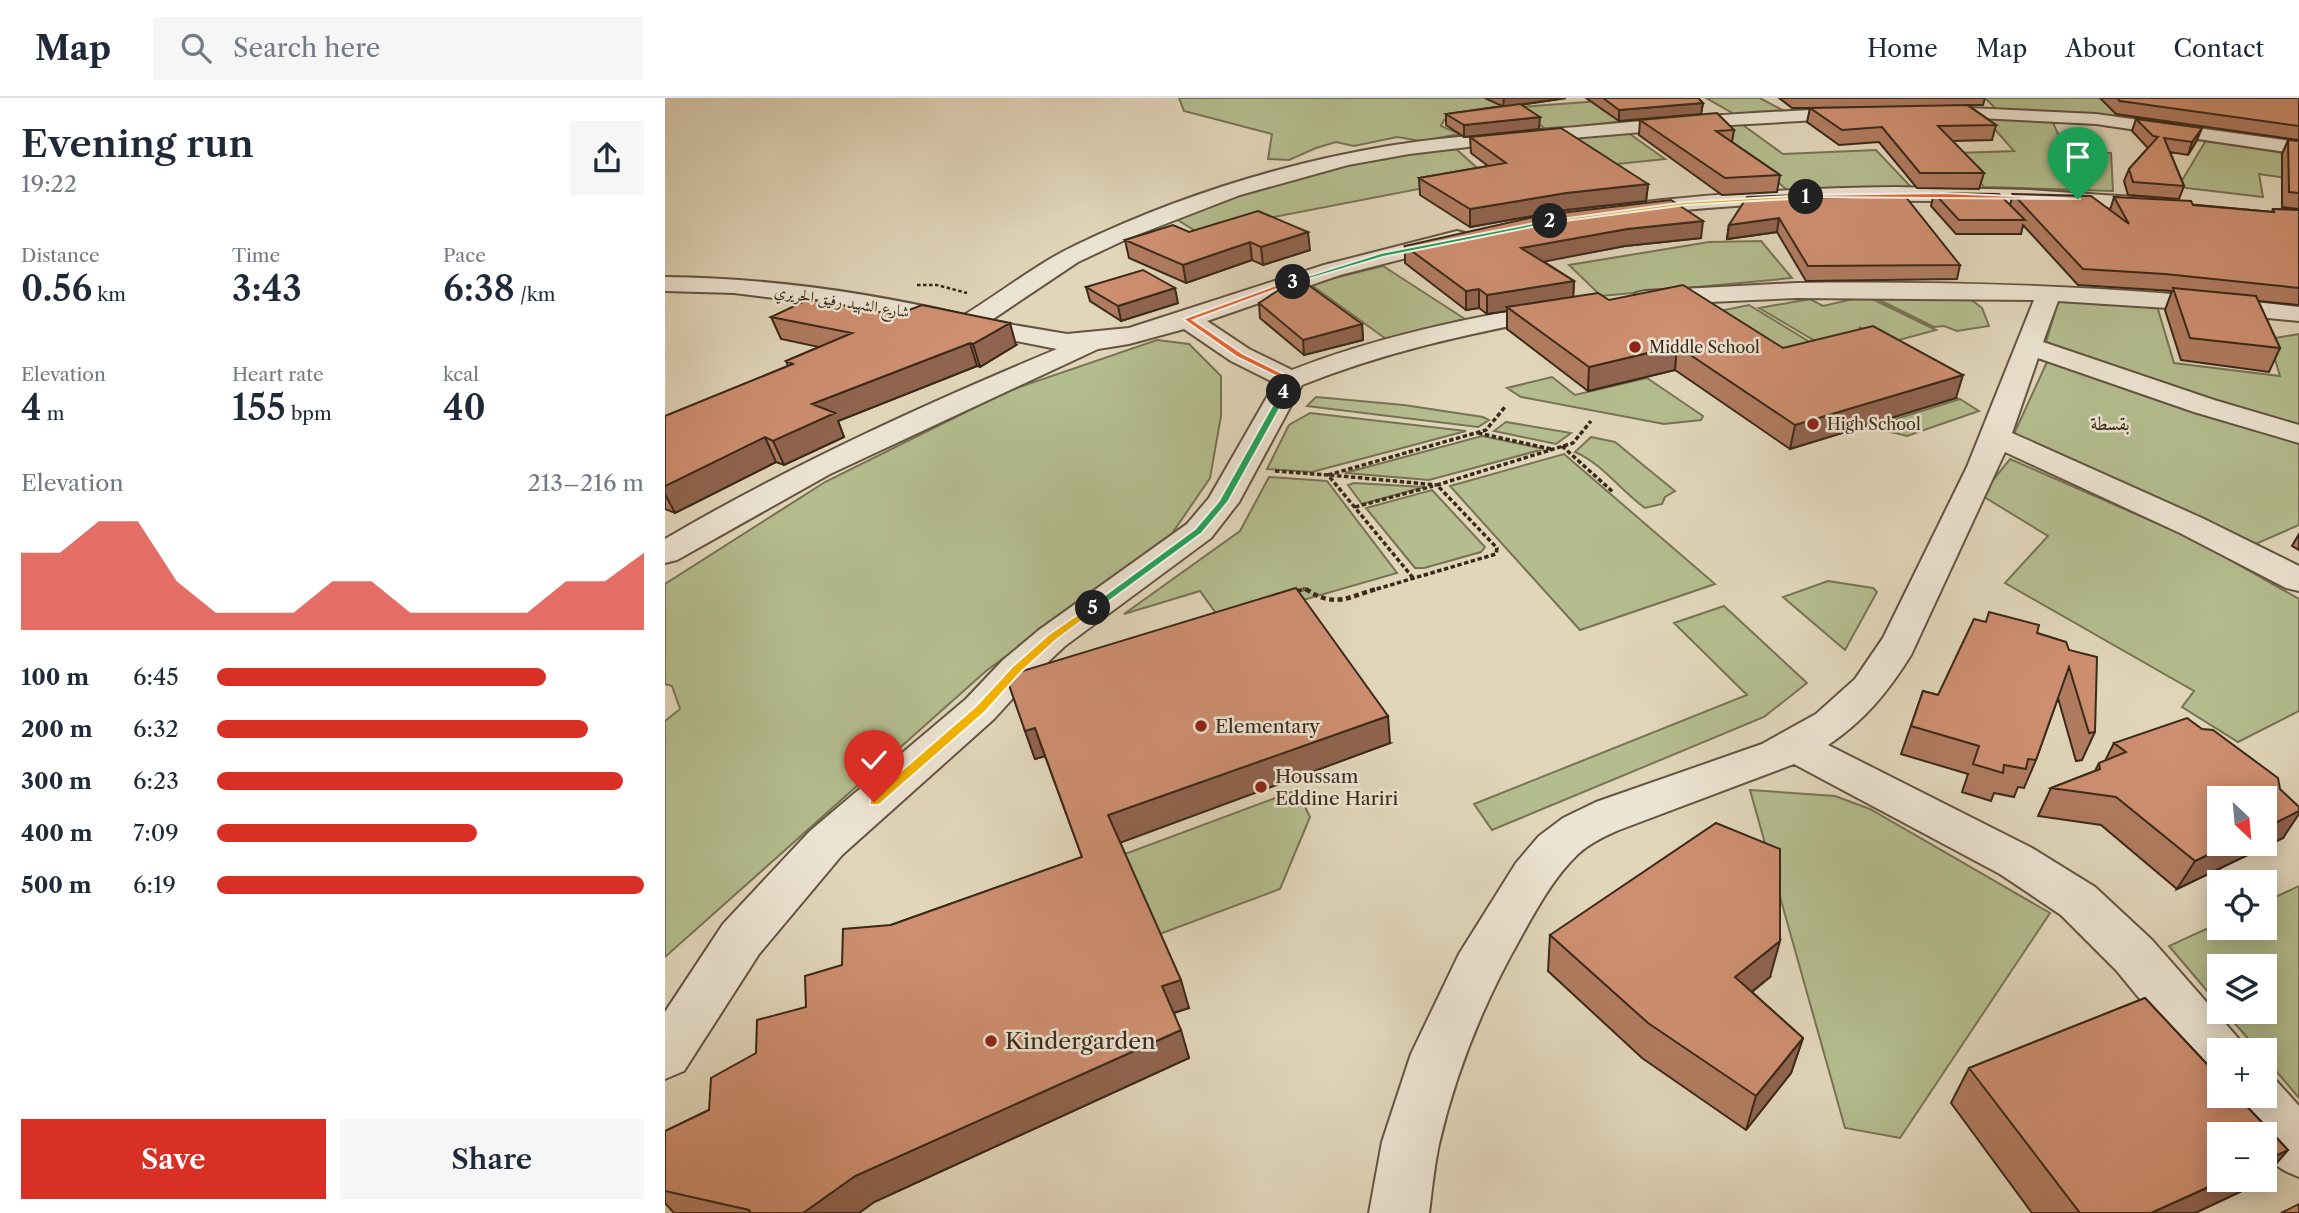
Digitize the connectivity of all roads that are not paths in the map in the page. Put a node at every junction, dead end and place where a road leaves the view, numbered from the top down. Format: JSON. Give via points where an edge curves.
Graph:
{"nodes":[{"id":1,"x":1907,"y":109,"type":"edge"},
{"id":2,"x":1881,"y":112,"type":"edge"},
{"id":3,"x":2299,"y":148,"type":"edge"},
{"id":4,"x":2191,"y":207,"type":"edge"},
{"id":5,"x":1601,"y":214,"type":"edge"},
{"id":6,"x":1477,"y":235,"type":"edge"},
{"id":7,"x":665,"y":284,"type":"edge"},
{"id":8,"x":1989,"y":292,"type":"junction"},
{"id":9,"x":2049,"y":293,"type":"junction"},
{"id":10,"x":1626,"y":300,"type":"edge"},
{"id":11,"x":1578,"y":307,"type":"edge"},
{"id":12,"x":2299,"y":314,"type":"edge"},
{"id":13,"x":1187,"y":319,"type":"junction"},
{"id":14,"x":969,"y":323,"type":"junction"},
{"id":15,"x":2019,"y":330,"type":"junction"},
{"id":16,"x":1100,"y":341,"type":"junction"},
{"id":17,"x":1291,"y":380,"type":"junction"},
{"id":18,"x":2299,"y":434,"type":"edge"},
{"id":19,"x":1996,"y":437,"type":"junction"},
{"id":20,"x":665,"y":552,"type":"edge"},
{"id":21,"x":2299,"y":580,"type":"edge"},
{"id":22,"x":1796,"y":747,"type":"junction"},
{"id":23,"x":2207,"y":1041,"type":"edge"},
{"id":24,"x":665,"y":1054,"type":"edge"},
{"id":25,"x":2263,"y":1108,"type":"edge"},
{"id":26,"x":2299,"y":1149,"type":"edge"},
{"id":27,"x":1398,"y":1213,"type":"edge"}],
"edges":[{"from":1,"to":3,"type":"street","via":[[2097,118]]},
{"from":2,"to":14,"type":"street","via":[[1678,122],[1480,141],[1333,163],[1207,199],[1086,249]]},
{"from":4,"to":5,"type":"street","via":[[2066,198],[1883,194],[1712,201]]},
{"from":6,"to":13,"type":"street","name":"شارع الشهيد رفيق الحريري","via":[[1351,264]]},
{"from":7,"to":14,"type":"street","name":"شارع الشهيد رفيق الحريري","via":[[790,292]]},
{"from":8,"to":9,"type":"street"},
{"from":8,"to":10,"type":"street","via":[[1788,290]]},
{"from":8,"to":15,"type":"street"},
{"from":9,"to":12,"type":"street","via":[[2144,296]]},
{"from":9,"to":15,"type":"street"},
{"from":11,"to":17,"type":"street","via":[[1417,340],[1332,363]]},
{"from":13,"to":16,"type":"street","name":"شارع الشهيد رفيق الحريري"},
{"from":13,"to":17,"type":"street","via":[[1240,355]]},
{"from":14,"to":16,"type":"street","name":"شارع الشهيد رفيق الحريري","via":[[1055,341]]},
{"from":15,"to":18,"type":"street","via":[[2169,394]]},
{"from":15,"to":19,"type":"street"},
{"from":16,"to":20,"type":"street","via":[[890,431],[782,485]]},
{"from":17,"to":24,"type":"street","via":[[1223,502],[1199,531],[1052,638],[980,709],[826,843],[741,939]]},
{"from":19,"to":21,"type":"street"},
{"from":19,"to":22,"type":"street","via":[[1897,648],[1856,703]]},
{"from":22,"to":23,"type":"street","via":[[2016,861],[2078,901],[2134,955]]},
{"from":22,"to":27,"type":"street","via":[[1587,826],[1566,838],[1537,870],[1481,959],[1461,1001],[1426,1091]]},
{"from":25,"to":26,"type":"street"}]}
